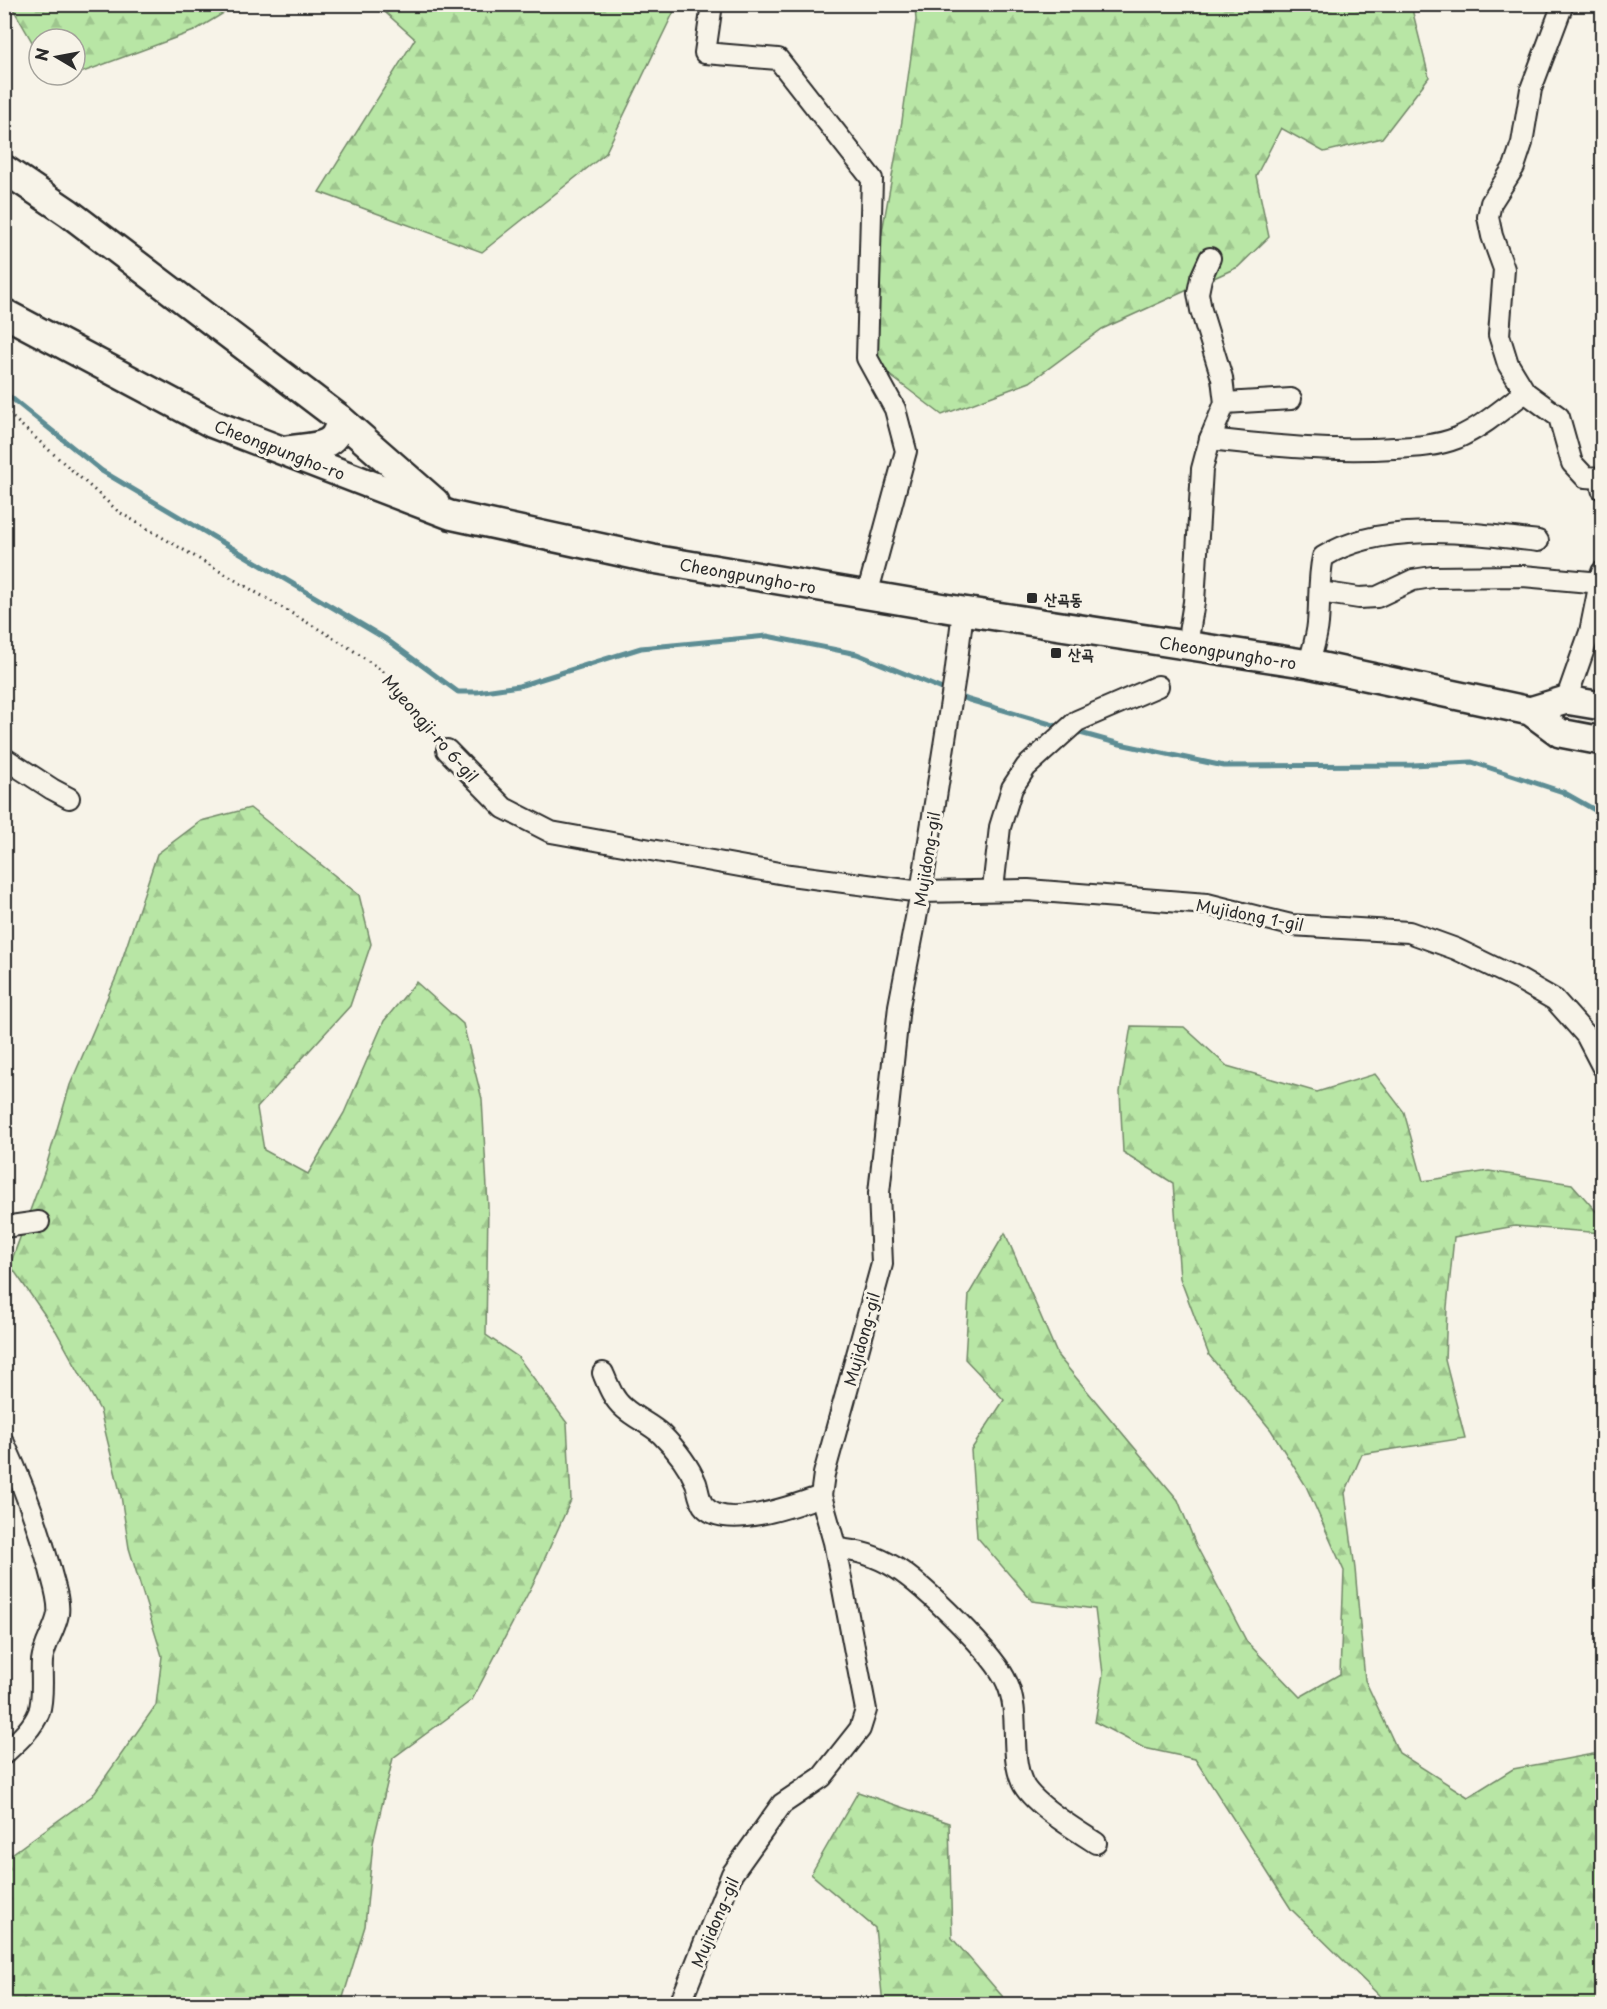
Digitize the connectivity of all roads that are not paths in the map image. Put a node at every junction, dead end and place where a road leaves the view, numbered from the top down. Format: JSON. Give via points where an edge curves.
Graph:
{"nodes":[{"id":1,"x":712,"y":4,"type":"edge"},
{"id":2,"x":1563,"y":4,"type":"edge"},
{"id":3,"x":4,"y":169,"type":"edge"},
{"id":4,"x":1210,"y":258,"type":"dead end"},
{"id":5,"x":4,"y":313,"type":"edge"},
{"id":6,"x":1525,"y":392,"type":"junction"},
{"id":7,"x":1291,"y":399,"type":"dead end"},
{"id":8,"x":1225,"y":404,"type":"junction"},
{"id":9,"x":339,"y":418,"type":"junction"},
{"id":10,"x":1210,"y":439,"type":"junction"},
{"id":11,"x":284,"y":450,"type":"junction"},
{"id":12,"x":1602,"y":489,"type":"edge"},
{"id":13,"x":450,"y":515,"type":"junction"},
{"id":14,"x":1538,"y":541,"type":"dead end"},
{"id":15,"x":1602,"y":577,"type":"edge"},
{"id":16,"x":1320,"y":592,"type":"junction"},
{"id":17,"x":867,"y":595,"type":"junction"},
{"id":18,"x":963,"y":611,"type":"junction"},
{"id":19,"x":1187,"y":645,"type":"junction"},
{"id":20,"x":1309,"y":664,"type":"junction"},
{"id":21,"x":1158,"y":686,"type":"dead end"},
{"id":22,"x":1566,"y":700,"type":"junction"},
{"id":23,"x":1602,"y":706,"type":"edge"},
{"id":24,"x":1530,"y":711,"type":"junction"},
{"id":25,"x":1602,"y":741,"type":"edge"},
{"id":26,"x":447,"y":750,"type":"road end"},
{"id":27,"x":4,"y":758,"type":"edge"},
{"id":28,"x":69,"y":798,"type":"dead end"},
{"id":29,"x":993,"y":890,"type":"junction"},
{"id":30,"x":921,"y":892,"type":"junction"},
{"id":31,"x":1602,"y":1066,"type":"edge"},
{"id":32,"x":39,"y":1222,"type":"dead end"},
{"id":33,"x":4,"y":1227,"type":"edge"},
{"id":34,"x":603,"y":1373,"type":"dead end"},
{"id":35,"x":4,"y":1443,"type":"edge"},
{"id":36,"x":821,"y":1496,"type":"junction"},
{"id":37,"x":836,"y":1549,"type":"junction"},
{"id":38,"x":4,"y":1754,"type":"edge"},
{"id":39,"x":1095,"y":1843,"type":"dead end"},
{"id":40,"x":680,"y":2004,"type":"edge"}],
"edges":[{"from":1,"to":17,"type":"street","via":[[705,52],[778,59],[872,179],[867,358],[895,409],[906,451]]},
{"from":2,"to":6,"type":"street","via":[[1531,89],[1514,167],[1491,203],[1488,217],[1504,269],[1499,335],[1508,364]]},
{"from":3,"to":9,"type":"main road","via":[[69,213]]},
{"from":4,"to":8,"type":"street","via":[[1198,293],[1222,378]]},
{"from":5,"to":11,"type":"main road","name":"Cheongpungho-ro","via":[[213,424]]},
{"from":6,"to":10,"type":"street","via":[[1481,426],[1425,447],[1373,450]]},
{"from":6,"to":12,"type":"street","via":[[1559,417],[1572,463],[1585,477],[1602,478]]},
{"from":7,"to":8,"type":"street"},
{"from":8,"to":10,"type":"street"},
{"from":9,"to":11,"type":"main road","via":[[334,439]]},
{"from":9,"to":13,"type":"main road"},
{"from":10,"to":19,"type":"street","via":[[1202,469],[1194,602]]},
{"from":11,"to":13,"type":"main road","name":"Cheongpungho-ro"},
{"from":13,"to":17,"type":"main road","name":"Cheongpungho-ro","via":[[653,559]]},
{"from":14,"to":16,"type":"street","via":[[1429,533],[1393,535],[1346,545],[1323,557]]},
{"from":15,"to":16,"type":"street","via":[[1432,577],[1413,580],[1377,597]]},
{"from":15,"to":22,"type":"street","via":[[1590,632]]},
{"from":16,"to":20,"type":"street","via":[[1318,626]]},
{"from":17,"to":18,"type":"main road","name":"Cheongpungho-ro"},
{"from":18,"to":19,"type":"main road","name":"Cheongpungho-ro"},
{"from":18,"to":30,"type":"street","name":"Mujidong-gil"},
{"from":19,"to":20,"type":"main road","name":"Cheongpungho-ro"},
{"from":20,"to":24,"type":"main road","name":"Cheongpungho-ro"},
{"from":21,"to":29,"type":"street","via":[[1077,721],[1026,767],[1012,788],[1000,827]]},
{"from":22,"to":23,"type":"main road","name":"Cheongpungho-ro"},
{"from":22,"to":24,"type":"main road","name":"Cheongpungho-ro"},
{"from":24,"to":25,"type":"main road","name":"Cheongpungho-ro","via":[[1560,733]]},
{"from":26,"to":30,"type":"street","name":"Myeongji-ro 6-gil","via":[[504,808],[551,832],[790,875]]},
{"from":27,"to":28,"type":"street"},
{"from":29,"to":30,"type":"street","name":"Mujidong 1-gil"},
{"from":29,"to":31,"type":"street","name":"Mujidong 1-gil","via":[[1207,904],[1292,925],[1409,932],[1456,949],[1555,1000],[1586,1035]]},
{"from":30,"to":36,"type":"street","name":"Mujidong-gil","via":[[899,1006],[879,1193],[882,1264]]},
{"from":32,"to":33,"type":"street"},
{"from":34,"to":36,"type":"street","via":[[622,1407],[661,1434],[678,1454],[695,1481],[703,1505],[716,1514],[762,1515]]},
{"from":35,"to":38,"type":"street","via":[[38,1526],[58,1612],[45,1644],[39,1710],[31,1726]]},
{"from":36,"to":37,"type":"street","name":"Mujidong-gil"},
{"from":37,"to":39,"type":"street","via":[[854,1550],[896,1568],[991,1657],[1008,1683],[1022,1783],[1038,1801]]},
{"from":37,"to":40,"type":"street","name":"Mujidong-gil","via":[[866,1710],[860,1729],[822,1777],[782,1804],[732,1875]]}]}
